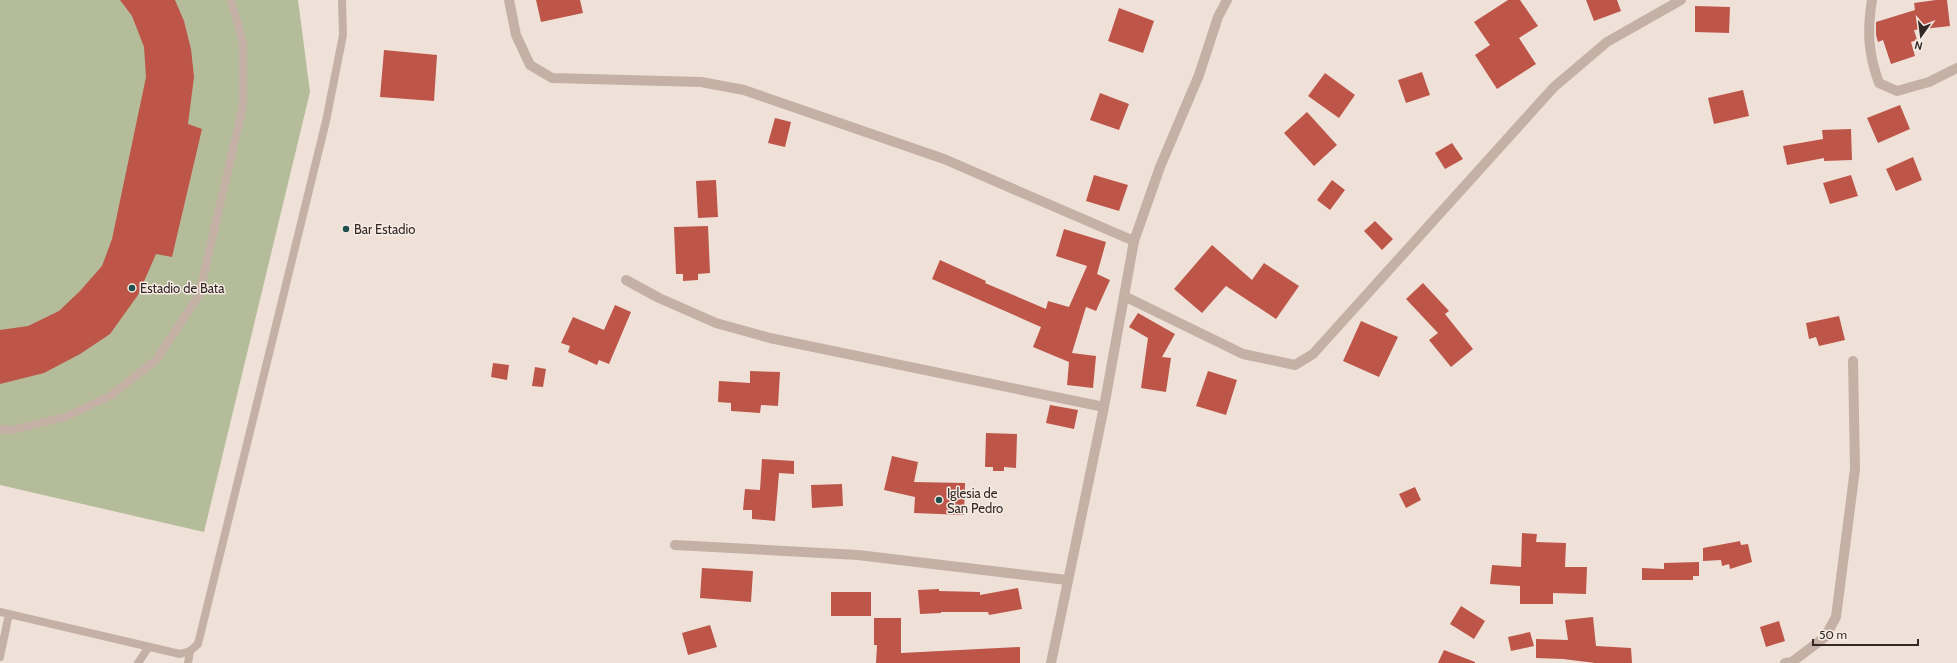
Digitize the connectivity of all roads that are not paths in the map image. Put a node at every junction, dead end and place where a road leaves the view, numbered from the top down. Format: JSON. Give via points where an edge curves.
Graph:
{"nodes":[{"id":1,"x":231,"y":0,"type":"edge"},
{"id":2,"x":342,"y":0,"type":"edge"},
{"id":3,"x":508,"y":0,"type":"edge"},
{"id":4,"x":1227,"y":0,"type":"edge"},
{"id":5,"x":1682,"y":0,"type":"edge"},
{"id":6,"x":1872,"y":0,"type":"edge"},
{"id":7,"x":1957,"y":68,"type":"edge"},
{"id":8,"x":1134,"y":241,"type":"junction"},
{"id":9,"x":626,"y":280,"type":"dead end"},
{"id":10,"x":1124,"y":296,"type":"junction"},
{"id":11,"x":1853,"y":361,"type":"dead end"},
{"id":12,"x":1104,"y":407,"type":"junction"},
{"id":13,"x":0,"y":429,"type":"edge"},
{"id":14,"x":674,"y":545,"type":"dead end"},
{"id":15,"x":1067,"y":580,"type":"junction"},
{"id":16,"x":0,"y":612,"type":"edge"},
{"id":17,"x":9,"y":614,"type":"junction"},
{"id":18,"x":148,"y":648,"type":"junction"},
{"id":19,"x":190,"y":651,"type":"junction"},
{"id":20,"x":0,"y":657,"type":"edge"},
{"id":21,"x":138,"y":663,"type":"edge"},
{"id":22,"x":188,"y":663,"type":"edge"},
{"id":23,"x":1051,"y":663,"type":"edge"},
{"id":24,"x":1785,"y":663,"type":"edge"}],
"edges":[{"from":1,"to":13,"type":"lane","via":[[243,43],[244,106],[199,295],[156,360],[110,396],[66,417],[12,430]]},
{"from":2,"to":19,"type":"lane","via":[[343,35],[324,129],[216,576],[198,644]]},
{"from":3,"to":8,"type":"street","via":[[516,35],[530,65],[552,78],[701,82],[744,90],[944,159]]},
{"from":4,"to":8,"type":"street","via":[[1218,17],[1199,75],[1160,167]]},
{"from":5,"to":10,"type":"street","via":[[1607,42],[1554,87],[1313,354],[1295,365],[1243,354]]},
{"from":6,"to":7,"type":"street","via":[[1869,22],[1872,62],[1880,82],[1897,90],[1928,82]]},
{"from":8,"to":10,"type":"street"},
{"from":9,"to":12,"type":"street","via":[[659,298],[716,323],[770,338]]},
{"from":10,"to":12,"type":"street"},
{"from":11,"to":24,"type":"street","via":[[1855,469],[1836,617],[1825,637],[1792,662]]},
{"from":12,"to":15,"type":"street"},
{"from":14,"to":15,"type":"street","via":[[858,555]]},
{"from":15,"to":23,"type":"street"},
{"from":16,"to":17,"type":"lane"},
{"from":17,"to":18,"type":"lane"},
{"from":17,"to":20,"type":"lane"},
{"from":18,"to":19,"type":"lane","via":[[180,654]]},
{"from":18,"to":21,"type":"lane"},
{"from":19,"to":22,"type":"lane"}]}
